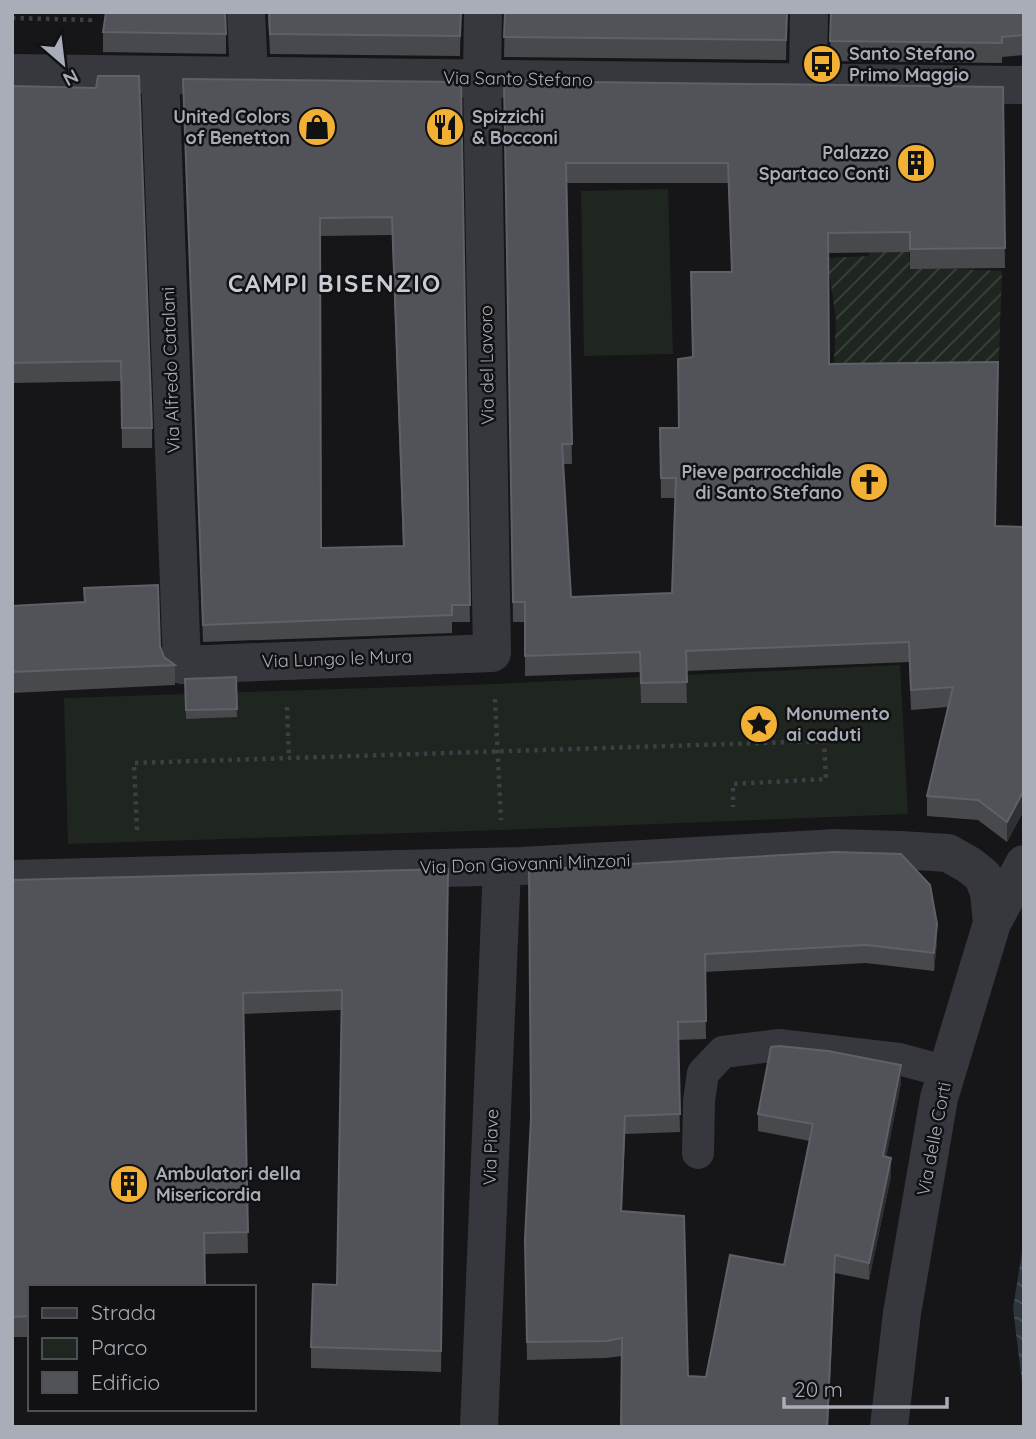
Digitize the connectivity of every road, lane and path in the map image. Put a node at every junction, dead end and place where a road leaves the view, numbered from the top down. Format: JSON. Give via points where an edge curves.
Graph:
{"nodes":[{"id":1,"x":246,"y":12,"type":"edge"},
{"id":2,"x":483,"y":12,"type":"edge"},
{"id":3,"x":809,"y":12,"type":"edge"},
{"id":4,"x":12,"y":18,"type":"edge"},
{"id":5,"x":90,"y":20,"type":"dead end"},
{"id":6,"x":12,"y":73,"type":"edge"},
{"id":7,"x":160,"y":75,"type":"junction"},
{"id":8,"x":249,"y":76,"type":"junction"},
{"id":9,"x":482,"y":78,"type":"junction"},
{"id":10,"x":808,"y":82,"type":"junction"},
{"id":11,"x":1024,"y":85,"type":"edge"},
{"id":12,"x":492,"y":653,"type":"joint"},
{"id":13,"x":182,"y":665,"type":"joint"},
{"id":14,"x":494,"y":692,"type":"dead end"},
{"id":15,"x":498,"y":752,"type":"junction"},
{"id":16,"x":733,"y":809,"type":"dead end"},
{"id":17,"x":138,"y":841,"type":"dead end"},
{"id":18,"x":1024,"y":864,"type":"edge"},
{"id":19,"x":502,"y":867,"type":"junction"},
{"id":20,"x":12,"y":878,"type":"edge"},
{"id":21,"x":992,"y":923,"type":"junction"},
{"id":22,"x":947,"y":1072,"type":"junction"},
{"id":23,"x":698,"y":1153,"type":"dead end"},
{"id":24,"x":479,"y":1427,"type":"edge"},
{"id":25,"x":888,"y":1427,"type":"edge"}],
"edges":[{"from":1,"to":8,"type":"street"},
{"from":2,"to":9,"type":"street","name":"Via del Lavoro"},
{"from":3,"to":10,"type":"street"},
{"from":4,"to":5,"type":"path"},
{"from":6,"to":7,"type":"street","name":"Via Santo Stefano"},
{"from":7,"to":8,"type":"street","name":"Via Santo Stefano"},
{"from":7,"to":13,"type":"street","name":"Via Alfredo Catalani"},
{"from":8,"to":9,"type":"street","name":"Via Santo Stefano"},
{"from":9,"to":10,"type":"street","name":"Via Santo Stefano"},
{"from":9,"to":12,"type":"street","name":"Via del Lavoro"},
{"from":10,"to":11,"type":"street","name":"Via Santo Stefano"},
{"from":12,"to":13,"type":"street","name":"Via Lungo le Mura"},
{"from":14,"to":15,"type":"path"},
{"from":15,"to":16,"type":"path","via":[[824,741],[826,779],[733,784]]},
{"from":15,"to":17,"type":"path","via":[[134,762]]},
{"from":15,"to":19,"type":"path"},
{"from":18,"to":21,"type":"street","name":"Via delle Corti"},
{"from":19,"to":20,"type":"street","name":"Via Don Giovanni Minzoni"},
{"from":19,"to":21,"type":"street","name":"Via Don Giovanni Minzoni","via":[[835,848],[948,853],[983,876]]},
{"from":19,"to":24,"type":"street","name":"Via Piave"},
{"from":21,"to":22,"type":"street","name":"Via delle Corti"},
{"from":22,"to":23,"type":"lane","via":[[899,1059],[779,1045],[723,1052],[703,1073]]},
{"from":22,"to":25,"type":"street","name":"Via delle Corti","via":[[902,1313]]}]}
